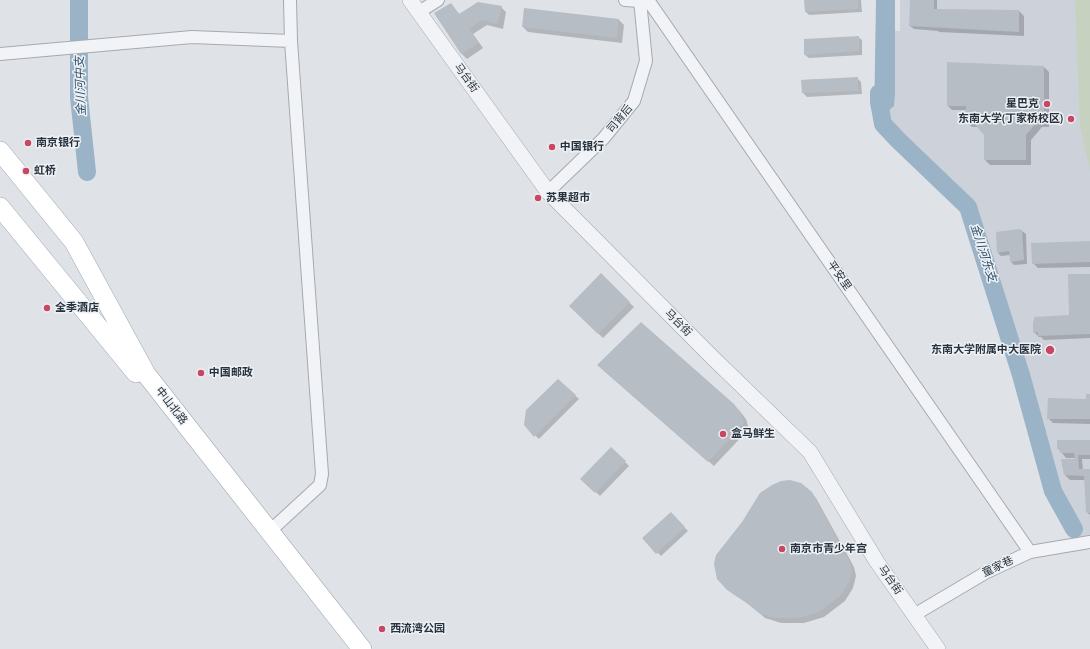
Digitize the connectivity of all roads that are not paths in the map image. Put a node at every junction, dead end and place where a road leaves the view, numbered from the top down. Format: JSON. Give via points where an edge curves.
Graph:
{"nodes":[{"id":1,"x":290,"y":0,"type":"edge"},
{"id":2,"x":410,"y":0,"type":"edge"},
{"id":3,"x":438,"y":0,"type":"edge"},
{"id":4,"x":625,"y":0,"type":"edge"},
{"id":5,"x":642,"y":0,"type":"edge"},
{"id":6,"x":419,"y":12,"type":"junction"},
{"id":7,"x":291,"y":41,"type":"junction"},
{"id":8,"x":0,"y":54,"type":"edge"},
{"id":9,"x":0,"y":151,"type":"edge"},
{"id":10,"x":548,"y":192,"type":"junction"},
{"id":11,"x":0,"y":206,"type":"edge"},
{"id":12,"x":270,"y":531,"type":"junction"},
{"id":13,"x":1090,"y":542,"type":"edge"},
{"id":14,"x":1030,"y":552,"type":"junction"},
{"id":15,"x":914,"y":615,"type":"junction"},
{"id":16,"x":352,"y":649,"type":"edge"},
{"id":17,"x":362,"y":649,"type":"edge"},
{"id":18,"x":938,"y":649,"type":"edge"}],
"edges":[{"from":1,"to":7,"type":"street"},
{"from":2,"to":6,"type":"street","name":"马台街"},
{"from":3,"to":6,"type":"street"},
{"from":4,"to":5,"type":"street"},
{"from":5,"to":10,"type":"street","name":"司背后","via":[[646,61],[634,101],[603,139]]},
{"from":5,"to":14,"type":"street","name":"平安里"},
{"from":6,"to":10,"type":"street","name":"马台街"},
{"from":7,"to":8,"type":"street","via":[[192,37]]},
{"from":7,"to":12,"type":"street","via":[[322,474],[320,486]]},
{"from":9,"to":12,"type":"main road","name":"中山北路","via":[[74,242],[146,374]]},
{"from":10,"to":15,"type":"street","name":"马台街","via":[[712,358],[810,452],[877,562]]},
{"from":11,"to":16,"type":"main road","name":"中山北路","via":[[141,379]]},
{"from":12,"to":17,"type":"main road","name":"中山北路"},
{"from":13,"to":14,"type":"street","name":"童家巷"},
{"from":14,"to":15,"type":"street","name":"童家巷","via":[[985,573]]},
{"from":15,"to":18,"type":"street","name":"马台街"}]}
